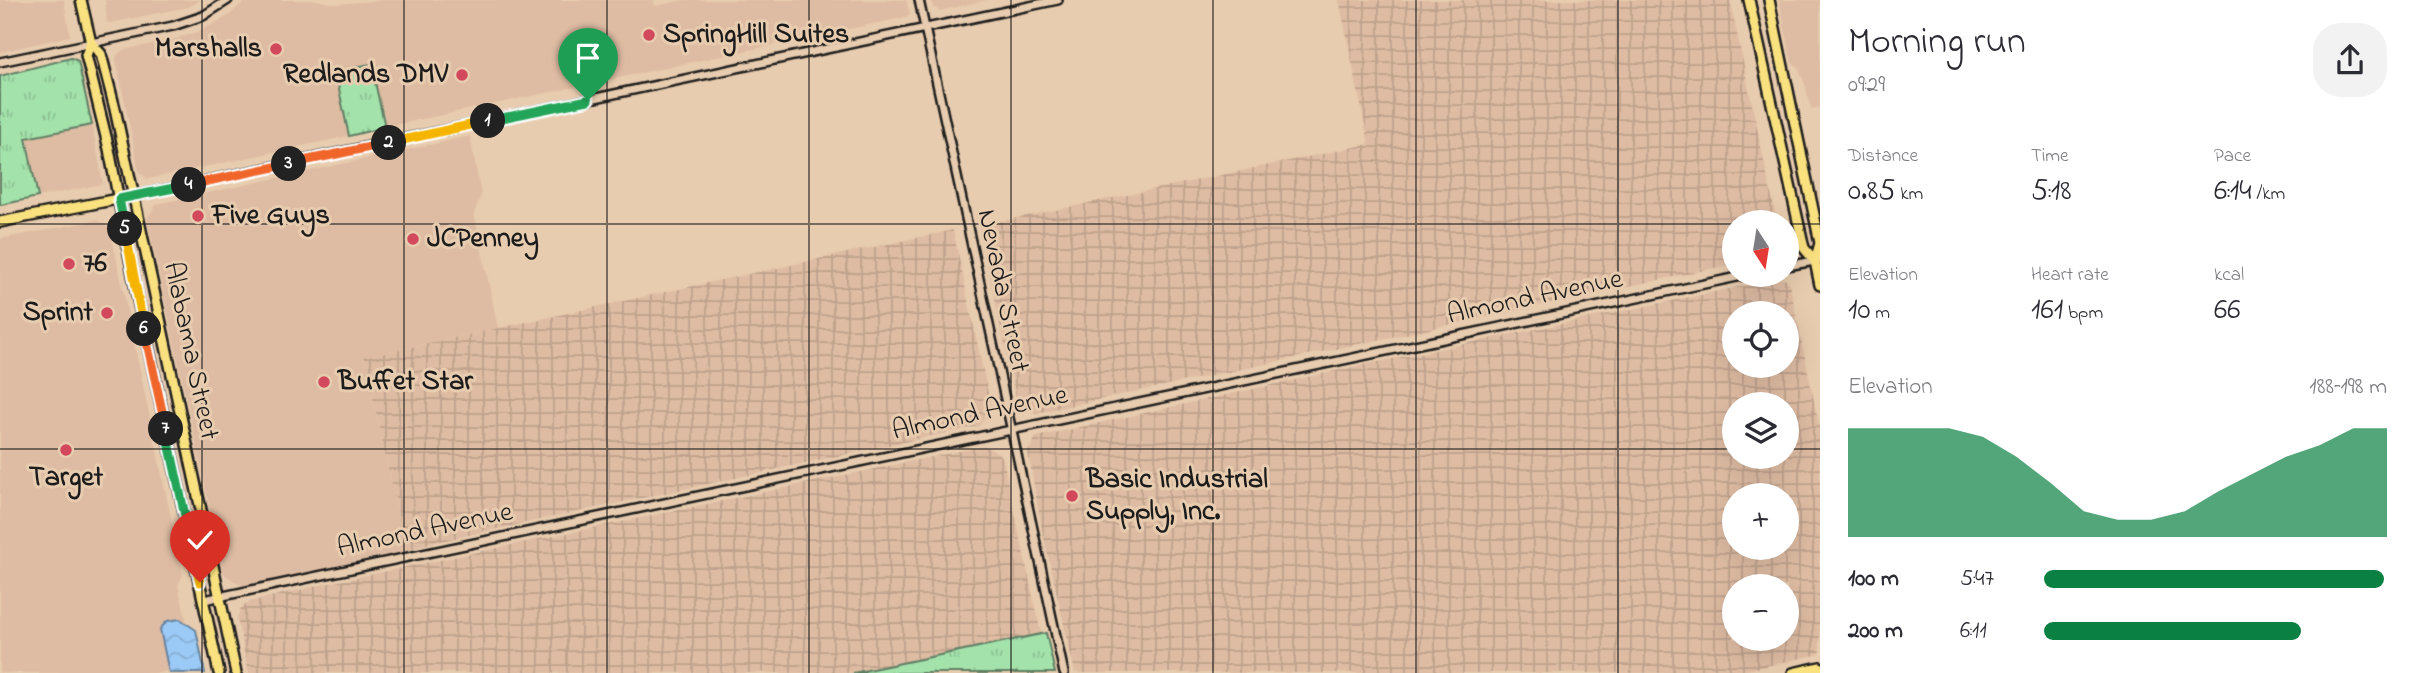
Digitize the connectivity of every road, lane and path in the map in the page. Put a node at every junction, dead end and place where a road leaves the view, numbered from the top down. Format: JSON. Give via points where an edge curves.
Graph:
{"nodes":[{"id":1,"x":81,"y":0,"type":"edge"},
{"id":2,"x":228,"y":0,"type":"edge"},
{"id":3,"x":919,"y":0,"type":"edge"},
{"id":4,"x":1058,"y":0,"type":"edge"},
{"id":5,"x":1749,"y":0,"type":"edge"},
{"id":6,"x":1769,"y":0,"type":"edge"},
{"id":7,"x":925,"y":29,"type":"junction"},
{"id":8,"x":91,"y":43,"type":"junction"},
{"id":9,"x":0,"y":62,"type":"edge"},
{"id":10,"x":1787,"y":82,"type":"junction"},
{"id":11,"x":1768,"y":86,"type":"junction"},
{"id":12,"x":133,"y":196,"type":"junction"},
{"id":13,"x":119,"y":199,"type":"junction"},
{"id":14,"x":0,"y":222,"type":"edge"},
{"id":15,"x":1817,"y":260,"type":"edge"},
{"id":16,"x":1799,"y":264,"type":"edge"},
{"id":17,"x":1722,"y":280,"type":"edge"},
{"id":18,"x":1820,"y":285,"type":"edge"},
{"id":19,"x":1010,"y":429,"type":"junction"},
{"id":20,"x":221,"y":596,"type":"junction"},
{"id":21,"x":204,"y":600,"type":"junction"},
{"id":22,"x":1820,"y":667,"type":"edge"},
{"id":23,"x":219,"y":673,"type":"edge"},
{"id":24,"x":236,"y":673,"type":"edge"},
{"id":25,"x":1064,"y":673,"type":"edge"},
{"id":26,"x":1793,"y":673,"type":"edge"}],
"edges":[{"from":1,"to":8,"type":"main road","name":"Alabama Street"},
{"from":2,"to":8,"type":"street","via":[[203,16],[173,26]]},
{"from":3,"to":7,"type":"street","name":"Nevada Street"},
{"from":4,"to":7,"type":"street"},
{"from":5,"to":11,"type":"main road"},
{"from":6,"to":10,"type":"main road"},
{"from":7,"to":12,"type":"street"},
{"from":7,"to":19,"type":"street","name":"Nevada Street"},
{"from":8,"to":9,"type":"street"},
{"from":8,"to":12,"type":"main road","name":"Alabama Street","via":[[101,54]]},
{"from":8,"to":13,"type":"main road","name":"Alabama Street","via":[[86,55]]},
{"from":10,"to":11,"type":"main road"},
{"from":10,"to":15,"type":"main road","via":[[1820,243]]},
{"from":11,"to":15,"type":"main road","via":[[1804,248]]},
{"from":12,"to":13,"type":"main road"},
{"from":12,"to":20,"type":"main road","name":"Alabama Street"},
{"from":13,"to":14,"type":"main road"},
{"from":13,"to":21,"type":"main road","name":"Alabama Street"},
{"from":15,"to":16,"type":"street"},
{"from":15,"to":18,"type":"main road"},
{"from":17,"to":19,"type":"street","name":"Almond Avenue"},
{"from":19,"to":20,"type":"street","name":"Almond Avenue"},
{"from":19,"to":25,"type":"street","name":"Nevada Street"},
{"from":20,"to":21,"type":"street","name":"Almond Avenue"},
{"from":20,"to":24,"type":"main road","name":"Alabama Street"},
{"from":21,"to":23,"type":"main road","name":"Alabama Street"},
{"from":22,"to":26,"type":"main road"}]}
